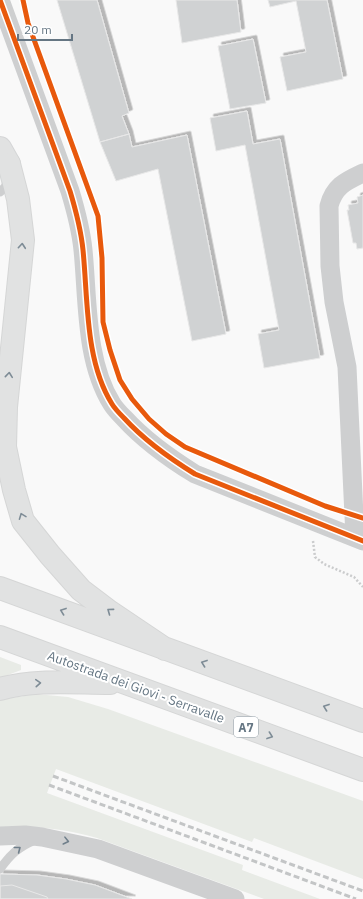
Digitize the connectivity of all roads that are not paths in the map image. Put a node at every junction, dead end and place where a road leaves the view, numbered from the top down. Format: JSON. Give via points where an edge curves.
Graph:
{"nodes":[{"id":1,"x":0,"y":0,"type":"edge"},
{"id":2,"x":4,"y":156,"type":"edge"},
{"id":3,"x":363,"y":173,"type":"edge"},
{"id":4,"x":0,"y":192,"type":"edge"},
{"id":5,"x":359,"y":539,"type":"edge"},
{"id":6,"x":0,"y":588,"type":"edge"},
{"id":7,"x":0,"y":636,"type":"edge"},
{"id":8,"x":165,"y":649,"type":"junction"},
{"id":9,"x":128,"y":684,"type":"junction"},
{"id":10,"x":0,"y":690,"type":"edge"},
{"id":11,"x":363,"y":721,"type":"edge"},
{"id":12,"x":363,"y":770,"type":"edge"},
{"id":13,"x":0,"y":836,"type":"edge"},
{"id":14,"x":42,"y":837,"type":"junction"},
{"id":15,"x":0,"y":869,"type":"edge"},
{"id":16,"x":204,"y":892,"type":"edge"},
{"id":17,"x":235,"y":899,"type":"edge"}],
"edges":[{"from":1,"to":5,"type":"street","via":[[78,217],[93,354],[112,405],[153,446],[195,474]]},
{"from":2,"to":4,"type":"lane","via":[[6,186]]},
{"from":8,"to":2,"type":"highway","one_way":true,"via":[[81,590],[23,521],[5,447],[6,407],[23,240],[18,199]]},
{"from":3,"to":5,"type":"street","via":[[349,179],[338,188],[331,197],[329,206],[330,266],[334,302],[347,367]]},
{"from":8,"to":6,"type":"highway","one_way":true},
{"from":7,"to":9,"type":"highway","name":"Autostrada dei Giovi - Serravalle","number":"A7"},
{"from":11,"to":8,"type":"highway","one_way":true},
{"from":10,"to":9,"type":"highway","one_way":true,"via":[[12,686],[57,682]]},
{"from":9,"to":12,"type":"highway","name":"Autostrada dei Giovi - Serravalle","number":"A7","one_way":true},
{"from":13,"to":14,"type":"street"},
{"from":15,"to":14,"type":"lane","one_way":true,"via":[[8,857],[22,845]]},
{"from":14,"to":16,"type":"street","one_way":true,"via":[[98,849]]},
{"from":16,"to":17,"type":"street"}]}
